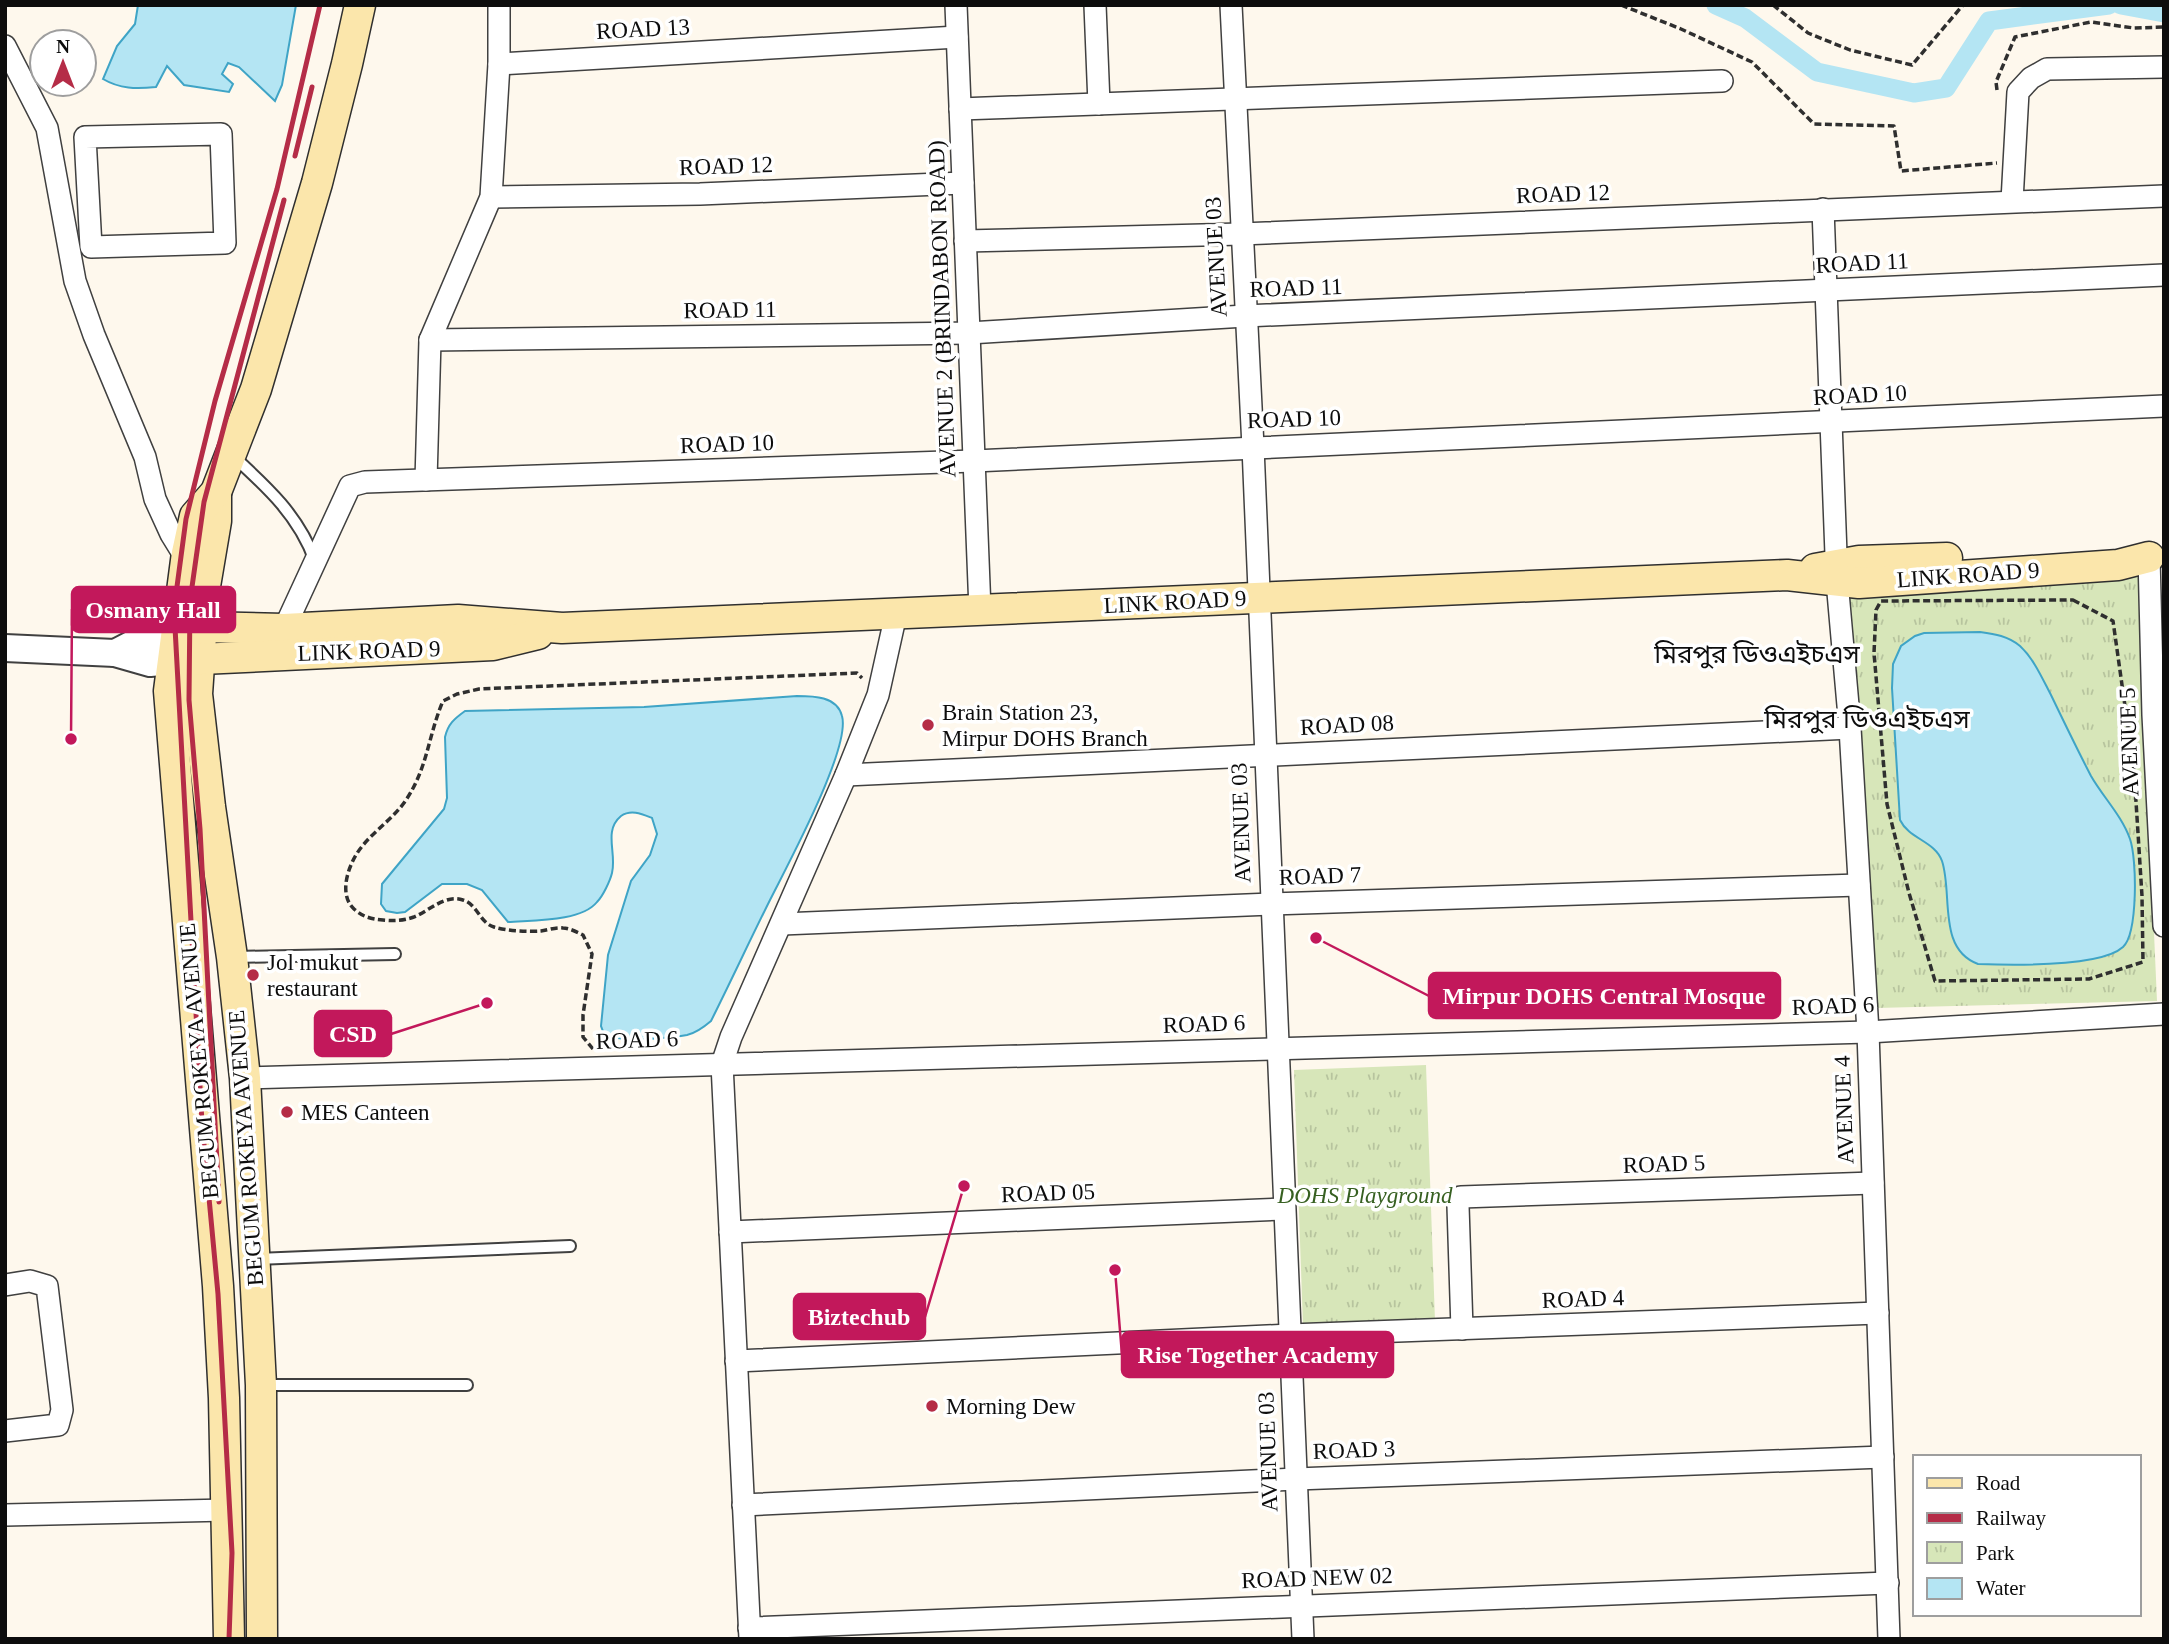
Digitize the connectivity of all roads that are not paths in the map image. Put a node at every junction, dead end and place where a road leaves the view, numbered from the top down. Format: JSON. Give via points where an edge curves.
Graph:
{"nodes":[{"id":1,"x":360,"y":5,"type":"edge"},
{"id":2,"x":499,"y":5,"type":"edge"},
{"id":3,"x":956,"y":5,"type":"edge"},
{"id":4,"x":1095,"y":5,"type":"edge"},
{"id":5,"x":1231,"y":5,"type":"edge"},
{"id":6,"x":957,"y":37,"type":"junction"},
{"id":7,"x":5,"y":46,"type":"edge"},
{"id":8,"x":499,"y":64,"type":"junction"},
{"id":9,"x":2164,"y":67,"type":"edge"},
{"id":10,"x":1722,"y":81,"type":"dead end"},
{"id":11,"x":1235,"y":99,"type":"junction"},
{"id":12,"x":1098,"y":104,"type":"junction"},
{"id":13,"x":960,"y":109,"type":"junction"},
{"id":14,"x":963,"y":183,"type":"junction"},
{"id":15,"x":87,"y":195,"type":"junction"},
{"id":16,"x":2164,"y":195,"type":"edge"},
{"id":17,"x":59,"y":197,"type":"junction"},
{"id":18,"x":491,"y":197,"type":"junction"},
{"id":19,"x":2012,"y":201,"type":"junction"},
{"id":20,"x":1823,"y":209,"type":"junction"},
{"id":21,"x":1241,"y":234,"type":"junction"},
{"id":22,"x":965,"y":241,"type":"junction"},
{"id":23,"x":2164,"y":275,"type":"edge"},
{"id":24,"x":1826,"y":292,"type":"junction"},
{"id":25,"x":1245,"y":316,"type":"junction"},
{"id":26,"x":969,"y":333,"type":"junction"},
{"id":27,"x":430,"y":340,"type":"junction"},
{"id":28,"x":2164,"y":407,"type":"edge"},
{"id":29,"x":1831,"y":423,"type":"junction"},
{"id":30,"x":1253,"y":447,"type":"junction"},
{"id":31,"x":231,"y":454,"type":"junction"},
{"id":32,"x":974,"y":461,"type":"junction"},
{"id":33,"x":426,"y":481,"type":"junction"},
{"id":34,"x":216,"y":492,"type":"junction"},
{"id":35,"x":2156,"y":557,"type":"edge"},
{"id":36,"x":187,"y":560,"type":"junction"},
{"id":37,"x":315,"y":562,"type":"junction"},
{"id":38,"x":1837,"y":573,"type":"junction"},
{"id":39,"x":1258,"y":598,"type":"junction"},
{"id":40,"x":980,"y":610,"type":"junction"},
{"id":41,"x":896,"y":614,"type":"junction"},
{"id":42,"x":562,"y":628,"type":"junction"},
{"id":43,"x":284,"y":629,"type":"junction"},
{"id":44,"x":188,"y":645,"type":"junction"},
{"id":45,"x":5,"y":648,"type":"edge"},
{"id":46,"x":2159,"y":715,"type":"edge"},
{"id":47,"x":1850,"y":728,"type":"junction"},
{"id":48,"x":1265,"y":755,"type":"junction"},
{"id":49,"x":846,"y":775,"type":"junction"},
{"id":50,"x":2162,"y":871,"type":"edge"},
{"id":51,"x":1859,"y":885,"type":"junction"},
{"id":52,"x":1271,"y":904,"type":"junction"},
{"id":53,"x":782,"y":924,"type":"junction"},
{"id":54,"x":2164,"y":926,"type":"edge"},
{"id":55,"x":395,"y":954,"type":"dead end"},
{"id":56,"x":232,"y":957,"type":"junction"},
{"id":57,"x":2164,"y":1014,"type":"edge"},
{"id":58,"x":1868,"y":1032,"type":"junction"},
{"id":59,"x":1277,"y":1049,"type":"junction"},
{"id":60,"x":722,"y":1064,"type":"junction"},
{"id":61,"x":244,"y":1078,"type":"junction"},
{"id":62,"x":1873,"y":1183,"type":"junction"},
{"id":63,"x":1284,"y":1209,"type":"junction"},
{"id":64,"x":730,"y":1232,"type":"junction"},
{"id":65,"x":570,"y":1246,"type":"dead end"},
{"id":66,"x":254,"y":1259,"type":"junction"},
{"id":67,"x":5,"y":1285,"type":"edge"},
{"id":68,"x":1878,"y":1313,"type":"junction"},
{"id":69,"x":1462,"y":1329,"type":"junction"},
{"id":70,"x":1290,"y":1335,"type":"junction"},
{"id":71,"x":736,"y":1361,"type":"junction"},
{"id":72,"x":261,"y":1385,"type":"junction"},
{"id":73,"x":467,"y":1385,"type":"dead end"},
{"id":74,"x":5,"y":1431,"type":"edge"},
{"id":75,"x":1883,"y":1457,"type":"junction"},
{"id":76,"x":1296,"y":1479,"type":"junction"},
{"id":77,"x":743,"y":1505,"type":"junction"},
{"id":78,"x":227,"y":1510,"type":"junction"},
{"id":79,"x":5,"y":1515,"type":"edge"},
{"id":80,"x":1888,"y":1583,"type":"junction"},
{"id":81,"x":1301,"y":1605,"type":"junction"},
{"id":82,"x":749,"y":1633,"type":"edge"},
{"id":83,"x":229,"y":1639,"type":"edge"},
{"id":84,"x":262,"y":1639,"type":"edge"},
{"id":85,"x":1303,"y":1639,"type":"edge"},
{"id":86,"x":1889,"y":1639,"type":"edge"}],
"edges":[{"from":1,"to":31,"type":"main road","via":[[317,183],[256,389]]},
{"from":2,"to":8,"type":"street"},
{"from":3,"to":6,"type":"street","name":"AVENUE 2 (BRINDABON ROAD)"},
{"from":4,"to":12,"type":"street"},
{"from":5,"to":11,"type":"street","name":"AVENUE 03"},
{"from":6,"to":8,"type":"street","name":"ROAD 13"},
{"from":6,"to":13,"type":"street","name":"AVENUE 2 (BRINDABON ROAD)"},
{"from":7,"to":17,"type":"street","via":[[47,128]]},
{"from":8,"to":18,"type":"street"},
{"from":9,"to":19,"type":"street","via":[[2047,69],[2031,78],[2018,92]]},
{"from":10,"to":11,"type":"street"},
{"from":11,"to":12,"type":"street"},
{"from":11,"to":21,"type":"street","name":"AVENUE 03"},
{"from":12,"to":13,"type":"street"},
{"from":13,"to":14,"type":"street","name":"AVENUE 2 (BRINDABON ROAD)"},
{"from":14,"to":18,"type":"street","name":"ROAD 12"},
{"from":14,"to":22,"type":"street","name":"AVENUE 2 (BRINDABON ROAD)"},
{"from":15,"to":15,"type":"street","via":[[85,137],[221,134],[225,243],[91,247]]},
{"from":15,"to":17,"type":"street"},
{"from":16,"to":19,"type":"street","name":"ROAD 12"},
{"from":17,"to":36,"type":"street","via":[[75,282],[145,457],[155,499]]},
{"from":18,"to":27,"type":"street"},
{"from":19,"to":20,"type":"street","name":"ROAD 12"},
{"from":20,"to":21,"type":"street","name":"ROAD 12"},
{"from":20,"to":24,"type":"street","name":"AVENUE 4"},
{"from":21,"to":22,"type":"street","name":"ROAD 12"},
{"from":21,"to":25,"type":"street","name":"AVENUE 03"},
{"from":22,"to":26,"type":"street","name":"AVENUE 2 (BRINDABON ROAD)"},
{"from":23,"to":24,"type":"street","name":"ROAD 11"},
{"from":24,"to":25,"type":"street","name":"ROAD 11"},
{"from":24,"to":29,"type":"street","name":"AVENUE 4"},
{"from":25,"to":26,"type":"street","name":"ROAD 11"},
{"from":25,"to":30,"type":"street","name":"AVENUE 03"},
{"from":26,"to":27,"type":"street","name":"ROAD 11"},
{"from":26,"to":32,"type":"street","name":"AVENUE 2 (BRINDABON ROAD)"},
{"from":27,"to":33,"type":"street"},
{"from":28,"to":29,"type":"street","name":"ROAD 10"},
{"from":29,"to":30,"type":"street","name":"ROAD 10"},
{"from":29,"to":38,"type":"street","name":"AVENUE 4"},
{"from":30,"to":32,"type":"street","name":"ROAD 10"},
{"from":30,"to":39,"type":"street","name":"AVENUE 03"},
{"from":31,"to":34,"type":"main road"},
{"from":31,"to":37,"type":"lane","via":[[293,517]]},
{"from":32,"to":33,"type":"street","name":"ROAD 10"},
{"from":32,"to":40,"type":"street","name":"AVENUE 2 (BRINDABON ROAD)"},
{"from":33,"to":37,"type":"street","name":"ROAD 10","via":[[350,486]]},
{"from":34,"to":36,"type":"main road","name":"BEGUM ROKEYA AVENUE","via":[[195,516]]},
{"from":34,"to":44,"type":"main road","name":"BEGUM ROKEYA AVENUE","via":[[204,592]]},
{"from":35,"to":38,"type":"main road","name":"LINK ROAD 9","via":[[2119,565],[1859,583]]},
{"from":35,"to":46,"type":"street","name":"AVENUE 5"},
{"from":36,"to":44,"type":"main road","name":"BEGUM ROKEYA AVENUE"},
{"from":37,"to":43,"type":"street"},
{"from":38,"to":39,"type":"main road","name":"LINK ROAD 9"},
{"from":38,"to":47,"type":"street","name":"AVENUE 4"},
{"from":39,"to":40,"type":"main road","name":"LINK ROAD 9"},
{"from":39,"to":48,"type":"street","name":"AVENUE 03"},
{"from":40,"to":41,"type":"main road","name":"LINK ROAD 9"},
{"from":41,"to":42,"type":"main road","name":"LINK ROAD 9"},
{"from":41,"to":49,"type":"street","via":[[878,695]]},
{"from":42,"to":43,"type":"main road","name":"LINK ROAD 9","via":[[458,620]]},
{"from":42,"to":44,"type":"main road","name":"LINK ROAD 9","via":[[493,645]]},
{"from":43,"to":44,"type":"main road","name":"LINK ROAD 9"},
{"from":44,"to":45,"type":"street","via":[[150,663],[115,653]]},
{"from":44,"to":56,"type":"main road","name":"BEGUM ROKEYA AVENUE"},
{"from":44,"to":78,"type":"main road","name":"BEGUM ROKEYA AVENUE","via":[[169,701],[218,1286]]},
{"from":46,"to":50,"type":"street","name":"AVENUE 5"},
{"from":47,"to":48,"type":"street","name":"ROAD 08"},
{"from":47,"to":51,"type":"street","name":"AVENUE 4"},
{"from":48,"to":49,"type":"street","name":"ROAD 08"},
{"from":48,"to":52,"type":"street","name":"AVENUE 03"},
{"from":49,"to":53,"type":"street"},
{"from":50,"to":54,"type":"street","name":"AVENUE 5"},
{"from":51,"to":52,"type":"street","name":"ROAD 7"},
{"from":51,"to":58,"type":"street","name":"AVENUE 4"},
{"from":52,"to":53,"type":"street","name":"ROAD 7"},
{"from":52,"to":59,"type":"street","name":"AVENUE 03"},
{"from":53,"to":60,"type":"street"},
{"from":55,"to":56,"type":"lane"},
{"from":56,"to":61,"type":"main road","name":"BEGUM ROKEYA AVENUE"},
{"from":57,"to":58,"type":"street","name":"ROAD 6"},
{"from":58,"to":59,"type":"street","name":"ROAD 6"},
{"from":58,"to":62,"type":"street","name":"AVENUE 4"},
{"from":59,"to":60,"type":"street","name":"ROAD 6"},
{"from":59,"to":63,"type":"street","name":"AVENUE 03"},
{"from":60,"to":61,"type":"street","name":"ROAD 6"},
{"from":60,"to":64,"type":"street"},
{"from":61,"to":66,"type":"main road","name":"BEGUM ROKEYA AVENUE"},
{"from":62,"to":68,"type":"street","name":"AVENUE 4"},
{"from":62,"to":69,"type":"street","name":"ROAD 5","via":[[1461,1197]]},
{"from":63,"to":64,"type":"street","name":"ROAD 05"},
{"from":63,"to":70,"type":"street","name":"AVENUE 03"},
{"from":64,"to":71,"type":"street"},
{"from":65,"to":66,"type":"lane"},
{"from":66,"to":72,"type":"main road","name":"BEGUM ROKEYA AVENUE"},
{"from":67,"to":74,"type":"street","via":[[30,1281],[47,1286],[62,1410],[58,1424]]},
{"from":68,"to":69,"type":"street","name":"ROAD 4"},
{"from":68,"to":75,"type":"street","name":"AVENUE 4"},
{"from":69,"to":70,"type":"street","name":"ROAD 4"},
{"from":70,"to":71,"type":"street","name":"ROAD 4"},
{"from":70,"to":76,"type":"street","name":"AVENUE 03"},
{"from":71,"to":77,"type":"street"},
{"from":72,"to":73,"type":"lane"},
{"from":72,"to":84,"type":"main road","name":"BEGUM ROKEYA AVENUE"},
{"from":75,"to":76,"type":"street","name":"ROAD 3"},
{"from":75,"to":80,"type":"street","name":"AVENUE 4"},
{"from":76,"to":77,"type":"street","name":"ROAD 3"},
{"from":76,"to":81,"type":"street","name":"AVENUE 03"},
{"from":77,"to":82,"type":"street"},
{"from":78,"to":79,"type":"street"},
{"from":78,"to":83,"type":"main road","name":"BEGUM ROKEYA AVENUE"},
{"from":80,"to":81,"type":"street","name":"ROAD NEW 02"},
{"from":80,"to":86,"type":"street","name":"AVENUE 4"},
{"from":81,"to":82,"type":"street","name":"ROAD NEW 02"},
{"from":81,"to":85,"type":"street","name":"AVENUE 03"}]}
